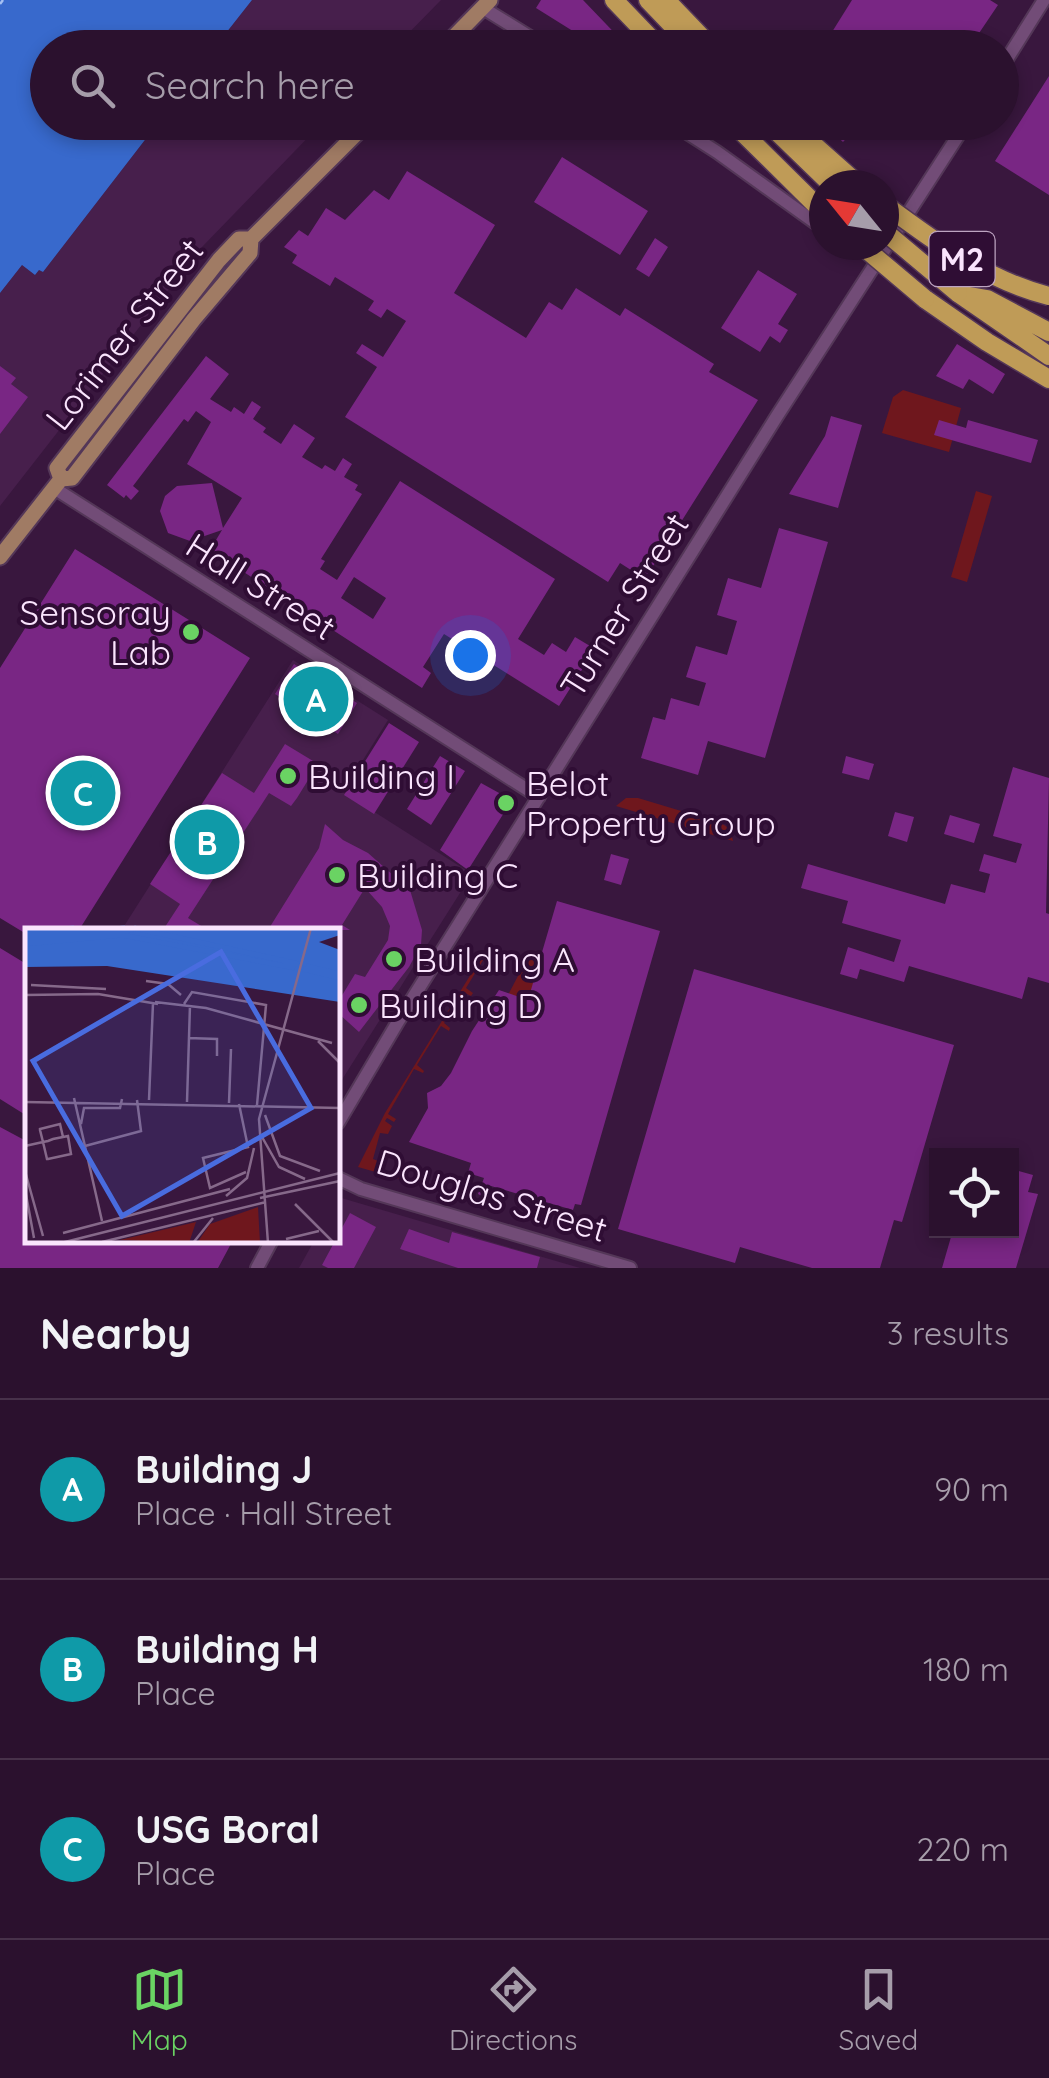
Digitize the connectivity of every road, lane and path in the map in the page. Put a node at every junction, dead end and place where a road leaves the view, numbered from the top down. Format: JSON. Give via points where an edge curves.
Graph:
{"nodes":[{"id":1,"x":614,"y":0,"type":"edge"},
{"id":2,"x":648,"y":0,"type":"edge"},
{"id":3,"x":666,"y":0,"type":"edge"},
{"id":4,"x":1044,"y":0,"type":"edge"},
{"id":5,"x":486,"y":4,"type":"edge"},
{"id":6,"x":461,"y":30,"type":"edge"},
{"id":7,"x":523,"y":30,"type":"edge"},
{"id":8,"x":643,"y":30,"type":"edge"},
{"id":9,"x":677,"y":30,"type":"edge"},
{"id":10,"x":695,"y":30,"type":"edge"},
{"id":11,"x":1019,"y":40,"type":"edge"},
{"id":12,"x":350,"y":140,"type":"edge"},
{"id":13,"x":698,"y":140,"type":"edge"},
{"id":14,"x":750,"y":140,"type":"edge"},
{"id":15,"x":786,"y":140,"type":"edge"},
{"id":16,"x":808,"y":140,"type":"edge"},
{"id":17,"x":955,"y":140,"type":"edge"},
{"id":18,"x":817,"y":170,"type":"edge"},
{"id":19,"x":842,"y":170,"type":"edge"},
{"id":20,"x":809,"y":198,"type":"edge"},
{"id":21,"x":899,"y":215,"type":"edge"},
{"id":22,"x":809,"y":218,"type":"edge"},
{"id":23,"x":899,"y":244,"type":"edge"},
{"id":24,"x":871,"y":260,"type":"edge"},
{"id":25,"x":880,"y":260,"type":"edge"},
{"id":26,"x":877,"y":264,"type":"junction"},
{"id":27,"x":958,"y":294,"type":"junction"},
{"id":28,"x":1049,"y":296,"type":"edge"},
{"id":29,"x":1049,"y":332,"type":"edge"},
{"id":30,"x":1049,"y":356,"type":"edge"},
{"id":31,"x":1049,"y":379,"type":"edge"},
{"id":32,"x":58,"y":484,"type":"junction"},
{"id":33,"x":0,"y":557,"type":"edge"},
{"id":34,"x":539,"y":797,"type":"junction"},
{"id":35,"x":340,"y":1121,"type":"edge"},
{"id":36,"x":340,"y":1179,"type":"edge"},
{"id":37,"x":270,"y":1243,"type":"edge"},
{"id":38,"x":257,"y":1268,"type":"edge"},
{"id":39,"x":630,"y":1268,"type":"edge"}],
"edges":[{"from":1,"to":8,"type":"highway"},
{"from":2,"to":9,"type":"highway"},
{"from":3,"to":10,"type":"highway"},
{"from":4,"to":11,"type":"street"},
{"from":5,"to":6,"type":"main road"},
{"from":5,"to":7,"type":"street"},
{"from":12,"to":32,"type":"main road","name":"Lorimer Street","via":[[251,239],[239,239],[197,287],[57,468]]},
{"from":13,"to":22,"type":"street"},
{"from":14,"to":20,"type":"highway"},
{"from":15,"to":18,"type":"highway"},
{"from":16,"to":19,"type":"highway"},
{"from":17,"to":26,"type":"street","name":"Turner Street"},
{"from":21,"to":28,"type":"highway","number":"M2","bridge":true,"via":[[986,273]]},
{"from":23,"to":27,"type":"highway","number":"M2","bridge":true},
{"from":24,"to":26,"type":"street"},
{"from":25,"to":31,"type":"highway","number":"M2","bridge":true,"via":[[952,318]]},
{"from":26,"to":34,"type":"street","name":"Turner Street"},
{"from":27,"to":29,"type":"highway","number":"M2","via":[[987,299]]},
{"from":27,"to":30,"type":"highway","number":"M2"},
{"from":32,"to":33,"type":"main road","name":"Lorimer Street"},
{"from":32,"to":34,"type":"street","name":"Hall Street"},
{"from":34,"to":35,"type":"street","name":"Turner Street"},
{"from":36,"to":39,"type":"street","name":"Douglas Street"},
{"from":37,"to":38,"type":"street"}]}
